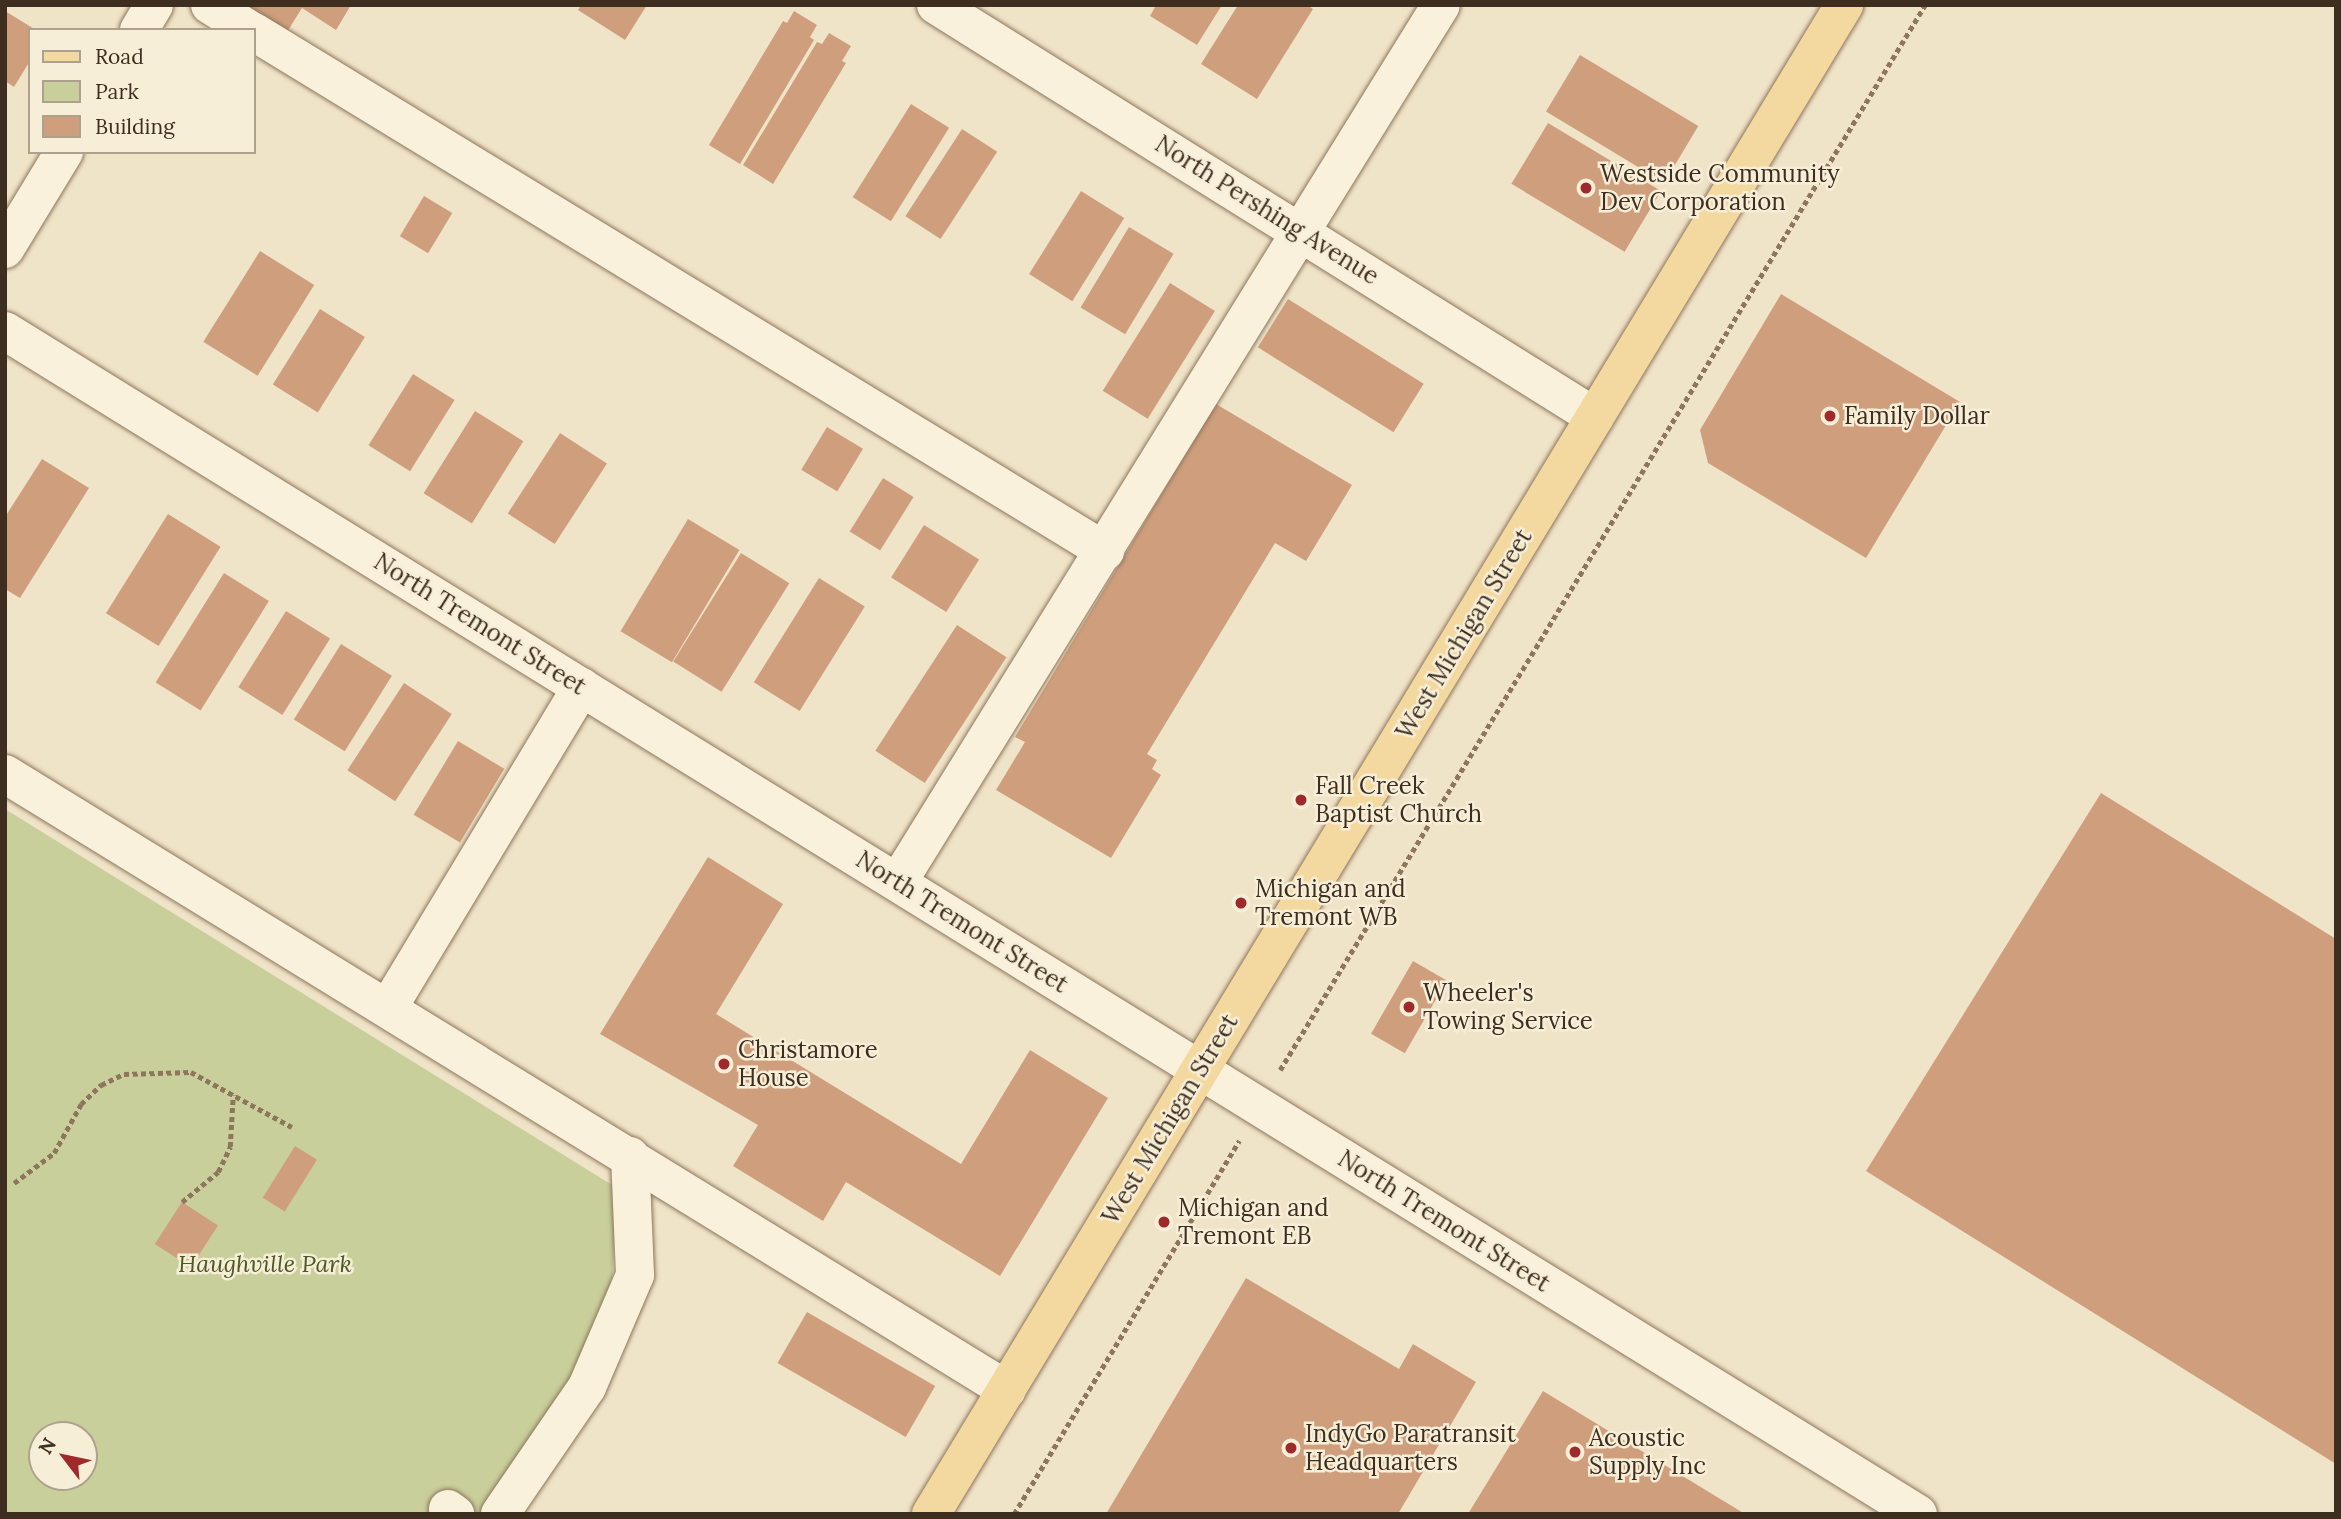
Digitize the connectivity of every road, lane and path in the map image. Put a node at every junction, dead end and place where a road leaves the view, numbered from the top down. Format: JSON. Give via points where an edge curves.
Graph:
{"nodes":[{"id":1,"x":154,"y":5,"type":"edge"},
{"id":2,"x":209,"y":5,"type":"edge"},
{"id":3,"x":936,"y":5,"type":"edge"},
{"id":4,"x":1441,"y":5,"type":"edge"},
{"id":5,"x":1844,"y":5,"type":"edge"},
{"id":6,"x":1925,"y":5,"type":"edge"},
{"id":7,"x":140,"y":28,"type":"edge"},
{"id":8,"x":247,"y":28,"type":"edge"},
{"id":9,"x":256,"y":33,"type":"edge"},
{"id":10,"x":63,"y":154,"type":"edge"},
{"id":11,"x":1303,"y":232,"type":"junction"},
{"id":12,"x":5,"y":249,"type":"edge"},
{"id":13,"x":5,"y":331,"type":"edge"},
{"id":14,"x":1595,"y":416,"type":"junction"},
{"id":15,"x":1105,"y":551,"type":"junction"},
{"id":16,"x":582,"y":687,"type":"junction"},
{"id":17,"x":5,"y":774,"type":"edge"},
{"id":18,"x":898,"y":882,"type":"junction"},
{"id":19,"x":388,"y":1008,"type":"junction"},
{"id":20,"x":1200,"y":1071,"type":"junction"},
{"id":21,"x":1278,"y":1072,"type":"dead end"},
{"id":22,"x":233,"y":1094,"type":"junction"},
{"id":23,"x":292,"y":1126,"type":"dead end"},
{"id":24,"x":1237,"y":1145,"type":"dead end"},
{"id":25,"x":630,"y":1156,"type":"junction"},
{"id":26,"x":14,"y":1183,"type":"dead end"},
{"id":27,"x":182,"y":1202,"type":"dead end"},
{"id":28,"x":1007,"y":1390,"type":"junction"},
{"id":29,"x":500,"y":1514,"type":"edge"},
{"id":30,"x":931,"y":1514,"type":"edge"},
{"id":31,"x":1014,"y":1514,"type":"edge"},
{"id":32,"x":1918,"y":1514,"type":"edge"}],
"edges":[{"from":1,"to":7,"type":"street"},
{"from":2,"to":8,"type":"street"},
{"from":3,"to":11,"type":"street","name":"North Pershing Avenue"},
{"from":4,"to":11,"type":"street"},
{"from":5,"to":14,"type":"main road","name":"West Michigan Street"},
{"from":6,"to":21,"type":"path"},
{"from":9,"to":15,"type":"street"},
{"from":10,"to":12,"type":"street"},
{"from":11,"to":14,"type":"street","name":"North Pershing Avenue"},
{"from":11,"to":15,"type":"street"},
{"from":13,"to":16,"type":"street","name":"North Tremont Street"},
{"from":14,"to":20,"type":"main road","name":"West Michigan Street"},
{"from":15,"to":18,"type":"street"},
{"from":16,"to":18,"type":"street","name":"North Tremont Street"},
{"from":16,"to":19,"type":"street"},
{"from":17,"to":19,"type":"street"},
{"from":18,"to":20,"type":"street","name":"North Tremont Street"},
{"from":19,"to":25,"type":"street"},
{"from":20,"to":28,"type":"main road","name":"West Michigan Street"},
{"from":20,"to":32,"type":"street","name":"North Tremont Street"},
{"from":22,"to":23,"type":"path"},
{"from":22,"to":26,"type":"path","via":[[191,1072],[124,1074],[101,1085],[81,1104],[54,1153]]},
{"from":22,"to":27,"type":"path","via":[[230,1147],[218,1172]]},
{"from":24,"to":31,"type":"path"},
{"from":25,"to":28,"type":"street"},
{"from":25,"to":29,"type":"street","via":[[635,1275],[587,1387]]},
{"from":28,"to":30,"type":"main road","name":"West Michigan Street"}]}
